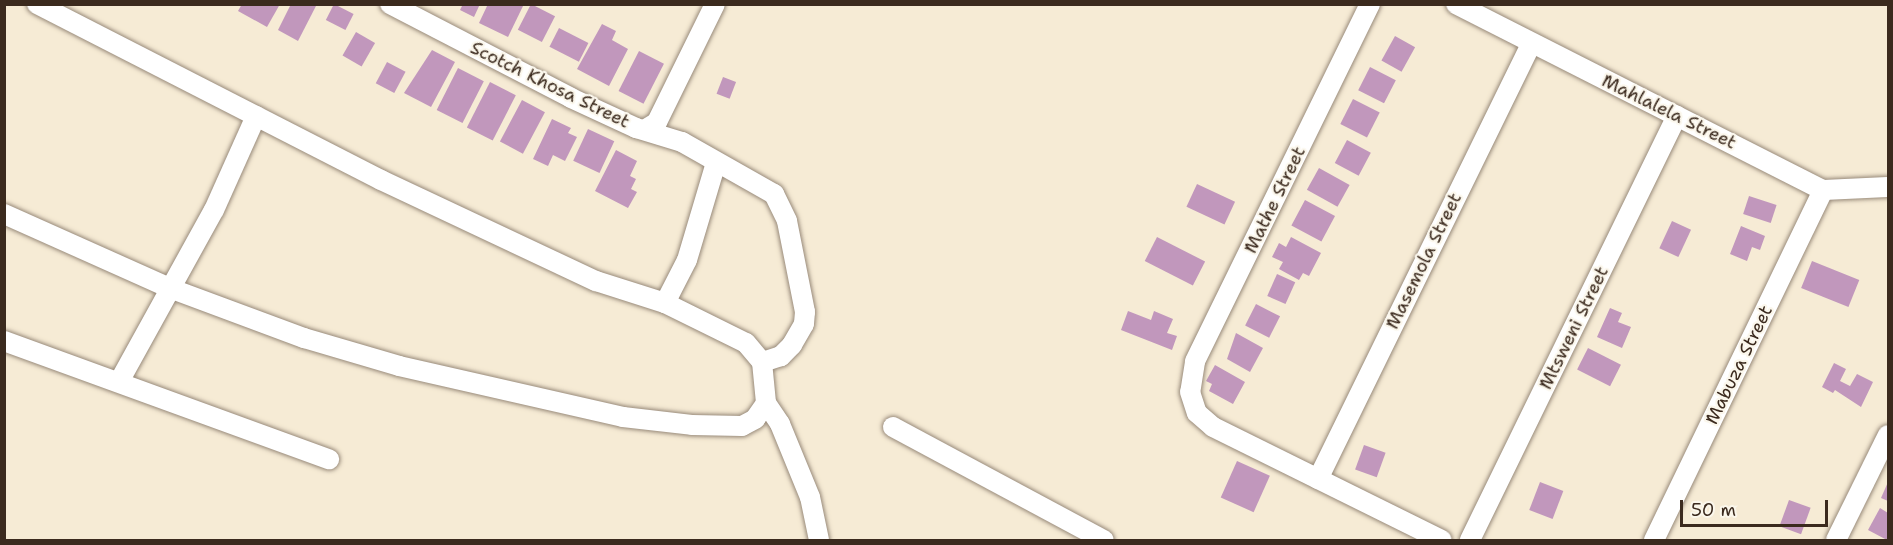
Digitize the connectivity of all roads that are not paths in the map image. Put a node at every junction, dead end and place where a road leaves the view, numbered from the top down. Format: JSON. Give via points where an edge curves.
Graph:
{"nodes":[{"id":1,"x":37,"y":4,"type":"edge"},
{"id":2,"x":390,"y":4,"type":"edge"},
{"id":3,"x":715,"y":4,"type":"edge"},
{"id":4,"x":1370,"y":4,"type":"edge"},
{"id":5,"x":1456,"y":4,"type":"edge"},
{"id":6,"x":1531,"y":44,"type":"junction"},
{"id":7,"x":256,"y":116,"type":"junction"},
{"id":8,"x":1677,"y":116,"type":"junction"},
{"id":9,"x":646,"y":129,"type":"junction"},
{"id":10,"x":716,"y":163,"type":"junction"},
{"id":11,"x":1888,"y":187,"type":"edge"},
{"id":12,"x":1823,"y":190,"type":"junction"},
{"id":13,"x":4,"y":214,"type":"edge"},
{"id":14,"x":172,"y":289,"type":"junction"},
{"id":15,"x":665,"y":303,"type":"junction"},
{"id":16,"x":4,"y":341,"type":"edge"},
{"id":17,"x":762,"y":362,"type":"junction"},
{"id":18,"x":120,"y":380,"type":"junction"},
{"id":19,"x":766,"y":403,"type":"junction"},
{"id":20,"x":893,"y":427,"type":"dead end"},
{"id":21,"x":1888,"y":435,"type":"edge"},
{"id":22,"x":328,"y":459,"type":"dead end"},
{"id":23,"x":1318,"y":478,"type":"junction"},
{"id":24,"x":816,"y":536,"type":"edge"},
{"id":25,"x":1104,"y":540,"type":"edge"},
{"id":26,"x":1442,"y":540,"type":"edge"},
{"id":27,"x":1470,"y":540,"type":"edge"},
{"id":28,"x":1654,"y":540,"type":"edge"},
{"id":29,"x":1836,"y":540,"type":"edge"}],
"edges":[{"from":1,"to":7,"type":"street"},
{"from":2,"to":9,"type":"street","name":"Scotch Khosa Street","via":[[571,98]]},
{"from":3,"to":9,"type":"street","name":"Scotch Khosa Street","via":[[657,122]]},
{"from":4,"to":23,"type":"street","name":"Mathe Street","via":[[1195,362],[1189,384],[1197,413],[1213,427]]},
{"from":5,"to":6,"type":"street","name":"Mahlalela Street"},
{"from":6,"to":8,"type":"street","name":"Mahlalela Street"},
{"from":6,"to":23,"type":"street","name":"Masemola Street"},
{"from":7,"to":14,"type":"street","via":[[214,210]]},
{"from":7,"to":15,"type":"street","via":[[381,180],[596,281]]},
{"from":8,"to":12,"type":"street","name":"Mahlalela Street"},
{"from":8,"to":27,"type":"street","name":"Mtsweni Street"},
{"from":9,"to":10,"type":"street","via":[[682,142]]},
{"from":10,"to":15,"type":"street","via":[[687,260]]},
{"from":10,"to":17,"type":"street","via":[[766,187],[774,194],[787,221],[804,324],[781,356]]},
{"from":11,"to":12,"type":"street","name":"Mahlalela Street"},
{"from":12,"to":28,"type":"street","name":"Mabuza Street"},
{"from":13,"to":14,"type":"street"},
{"from":14,"to":18,"type":"street"},
{"from":14,"to":19,"type":"street","via":[[304,338],[399,366],[623,417],[729,427],[750,422]]},
{"from":15,"to":17,"type":"street","via":[[746,343]]},
{"from":16,"to":18,"type":"street"},
{"from":17,"to":19,"type":"street"},
{"from":18,"to":22,"type":"street"},
{"from":19,"to":24,"type":"street","via":[[789,445]]},
{"from":20,"to":25,"type":"street"},
{"from":21,"to":29,"type":"street"},
{"from":23,"to":26,"type":"street"}]}
